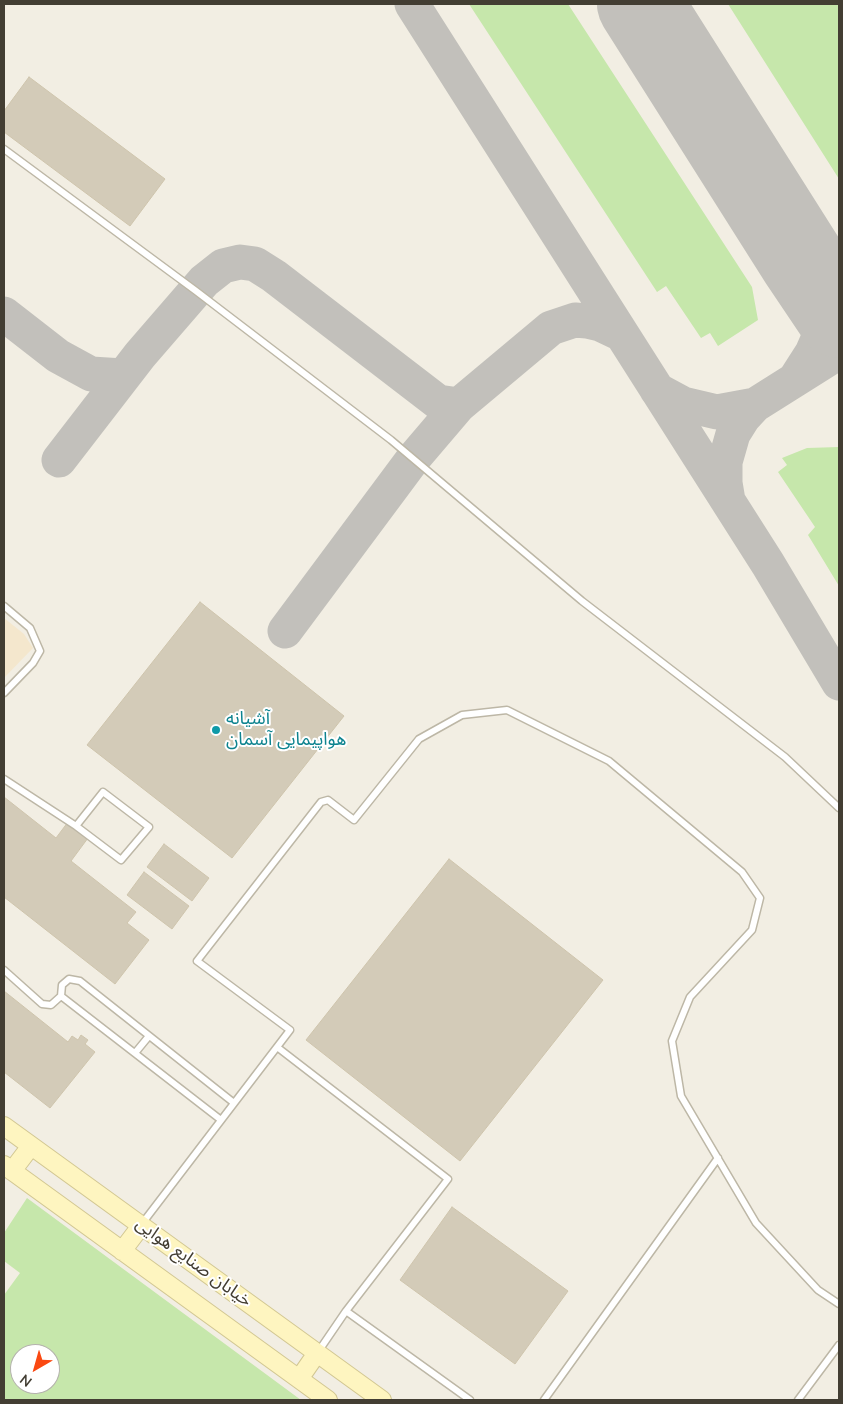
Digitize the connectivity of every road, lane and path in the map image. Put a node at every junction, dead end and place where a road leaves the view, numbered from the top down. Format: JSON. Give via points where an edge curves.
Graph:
{"nodes":[{"id":1,"x":4,"y":149,"type":"edge"},
{"id":2,"x":4,"y":606,"type":"edge"},
{"id":3,"x":4,"y":693,"type":"edge"},
{"id":4,"x":4,"y":779,"type":"edge"},
{"id":5,"x":839,"y":808,"type":"edge"},
{"id":6,"x":76,"y":826,"type":"junction"},
{"id":7,"x":4,"y":970,"type":"edge"},
{"id":8,"x":61,"y":996,"type":"junction"},
{"id":9,"x":149,"y":1036,"type":"junction"},
{"id":10,"x":277,"y":1047,"type":"junction"},
{"id":11,"x":135,"y":1053,"type":"junction"},
{"id":12,"x":234,"y":1104,"type":"junction"},
{"id":13,"x":221,"y":1120,"type":"junction"},
{"id":14,"x":4,"y":1126,"type":"edge"},
{"id":15,"x":31,"y":1146,"type":"junction"},
{"id":16,"x":718,"y":1158,"type":"junction"},
{"id":17,"x":8,"y":1168,"type":"edge"},
{"id":18,"x":141,"y":1226,"type":"junction"},
{"id":19,"x":122,"y":1251,"type":"junction"},
{"id":20,"x":839,"y":1304,"type":"edge"},
{"id":21,"x":346,"y":1311,"type":"junction"},
{"id":22,"x":839,"y":1345,"type":"edge"},
{"id":23,"x":317,"y":1353,"type":"junction"},
{"id":24,"x":299,"y":1379,"type":"junction"},
{"id":25,"x":328,"y":1400,"type":"edge"},
{"id":26,"x":382,"y":1400,"type":"edge"},
{"id":27,"x":470,"y":1400,"type":"edge"},
{"id":28,"x":544,"y":1400,"type":"edge"},
{"id":29,"x":798,"y":1400,"type":"edge"}],
"edges":[{"from":1,"to":5,"type":"lane","via":[[391,440],[582,601],[785,757]]},
{"from":2,"to":3,"type":"lane","via":[[30,628],[40,651]]},
{"from":4,"to":6,"type":"lane"},
{"from":6,"to":6,"type":"lane","via":[[103,792],[149,827],[121,860]]},
{"from":7,"to":8,"type":"lane","via":[[42,1004],[51,1005]]},
{"from":8,"to":9,"type":"lane","via":[[62,986],[69,979],[80,981]]},
{"from":8,"to":11,"type":"lane"},
{"from":9,"to":11,"type":"lane"},
{"from":9,"to":12,"type":"lane"},
{"from":10,"to":12,"type":"lane"},
{"from":10,"to":16,"type":"lane","via":[[290,1030],[197,960],[321,802],[328,800],[354,820],[419,739],[462,715],[507,710],[609,761],[742,872],[760,898],[752,930],[690,997],[672,1041],[682,1096]]},
{"from":10,"to":21,"type":"lane","via":[[448,1179]]},
{"from":11,"to":13,"type":"lane"},
{"from":12,"to":13,"type":"lane"},
{"from":13,"to":18,"type":"lane"},
{"from":14,"to":15,"type":"street","name":"خیابان صنایع هوایی"},
{"from":15,"to":17,"type":"street"},
{"from":15,"to":18,"type":"street","name":"خیابان صنایع هوایی"},
{"from":16,"to":20,"type":"lane","via":[[756,1223],[818,1290]]},
{"from":16,"to":28,"type":"lane"},
{"from":17,"to":19,"type":"street","name":"خیابان صنایع هوایی"},
{"from":18,"to":19,"type":"street"},
{"from":18,"to":23,"type":"street","name":"خیابان صنایع هوایی"},
{"from":19,"to":24,"type":"street","name":"خیابان صنایع هوایی"},
{"from":21,"to":23,"type":"lane"},
{"from":21,"to":27,"type":"lane"},
{"from":22,"to":29,"type":"lane"},
{"from":23,"to":24,"type":"street"},
{"from":23,"to":26,"type":"street","name":"خیابان صنایع هوایی"},
{"from":24,"to":25,"type":"street","name":"خیابان صنایع هوایی"}]}
